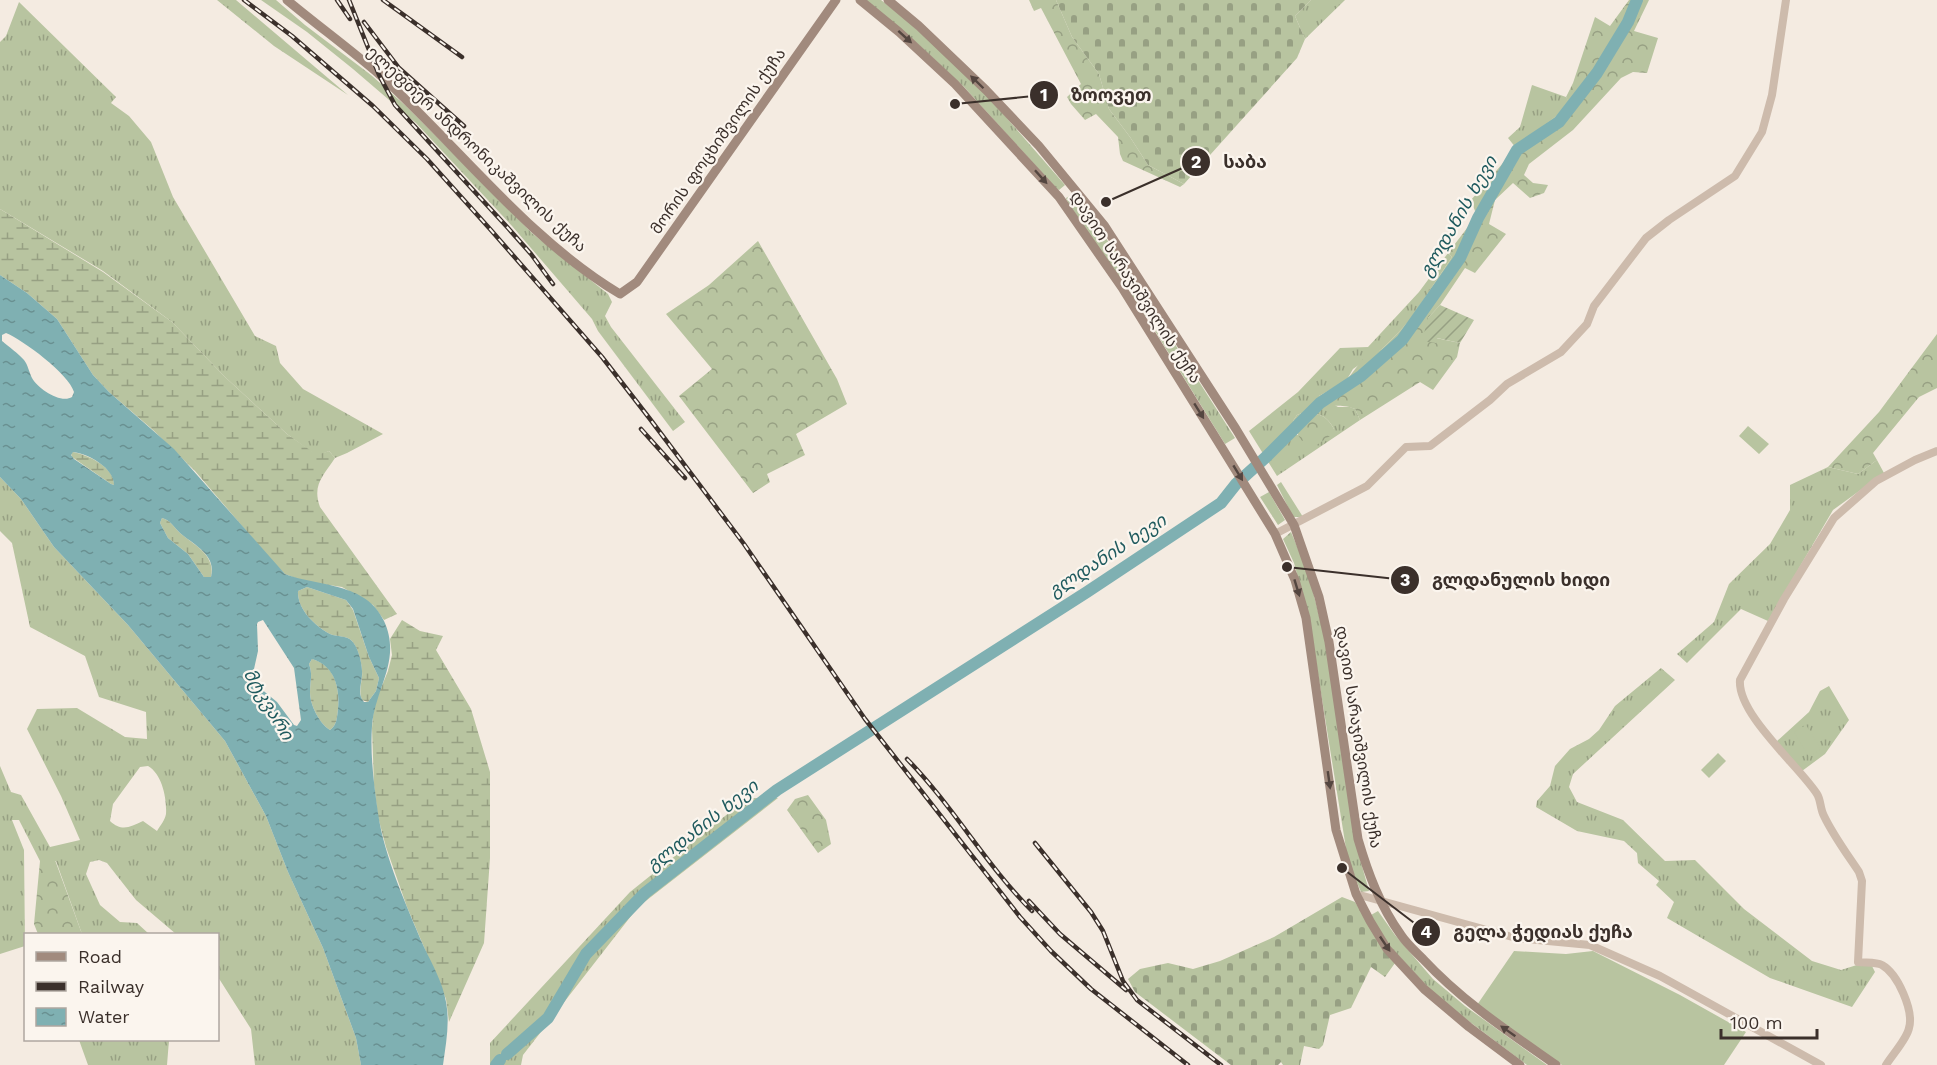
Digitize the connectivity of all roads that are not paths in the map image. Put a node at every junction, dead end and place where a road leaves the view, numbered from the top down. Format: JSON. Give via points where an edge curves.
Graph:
{"nodes":[{"id":1,"x":287,"y":0,"type":"edge"},
{"id":2,"x":836,"y":0,"type":"edge"},
{"id":3,"x":860,"y":0,"type":"edge"},
{"id":4,"x":888,"y":0,"type":"edge"},
{"id":5,"x":1786,"y":0,"type":"edge"},
{"id":6,"x":620,"y":294,"type":"joint"},
{"id":7,"x":1937,"y":451,"type":"edge"},
{"id":8,"x":1294,"y":525,"type":"junction"},
{"id":9,"x":1275,"y":534,"type":"junction"},
{"id":10,"x":1356,"y":894,"type":"junction"},
{"id":11,"x":1384,"y":904,"type":"junction"},
{"id":12,"x":1367,"y":915,"type":"junction"},
{"id":13,"x":1520,"y":1065,"type":"edge"},
{"id":14,"x":1556,"y":1065,"type":"edge"},
{"id":15,"x":1821,"y":1065,"type":"edge"},
{"id":16,"x":1886,"y":1065,"type":"edge"}],
"edges":[{"from":1,"to":6,"type":"main road","name":"ელეფთერ ანდრონიკაშვილის ქუჩა","via":[[379,75],[531,225]]},
{"from":2,"to":6,"type":"main road","name":"მორის ფოცხიშვილის ქუჩა","via":[[637,282]]},
{"from":3,"to":9,"type":"main road","name":"დავით სარაჯიშვილის ქუჩა","one_way":true,"via":[[955,84],[1059,197],[1123,290]]},
{"from":8,"to":4,"type":"main road","name":"დავით სარაჯიშვილის ქუჩა","one_way":true,"via":[[1109,233],[1039,146],[986,90]]},
{"from":5,"to":8,"type":"street","via":[[1772,95],[1762,132],[1735,176],[1646,238],[1594,306],[1587,324],[1562,352],[1507,384],[1430,446],[1406,447],[1367,486]]},
{"from":7,"to":16,"type":"street","via":[[1876,481],[1834,518],[1784,599],[1740,680],[1739,689],[1766,733],[1818,796],[1823,815],[1862,880],[1858,962],[1881,965],[1889,972],[1904,992],[1908,1009],[1910,1028]]},
{"from":8,"to":9,"type":"street"},
{"from":8,"to":11,"type":"main road","name":"დავით სარაჯიშვილის ქუჩა","via":[[1319,597],[1329,642],[1358,838]]},
{"from":9,"to":10,"type":"main road","name":"დავით სარაჯიშვილის ქუჩა","one_way":true,"via":[[1306,618],[1336,830]]},
{"from":10,"to":11,"type":"street"},
{"from":10,"to":12,"type":"main road","name":"დავით სარაჯიშვილის ქუჩა"},
{"from":11,"to":12,"type":"main road"},
{"from":14,"to":11,"type":"main road","name":"დავით სარაჯიშვილის ქუჩა","one_way":true,"via":[[1450,985],[1402,937]]},
{"from":11,"to":15,"type":"street","via":[[1516,938],[1590,945],[1660,976]]},
{"from":12,"to":13,"type":"main road","name":"დავით სარაჯიშვილის ქუჩა","one_way":true,"via":[[1387,949],[1424,989]]}]}
